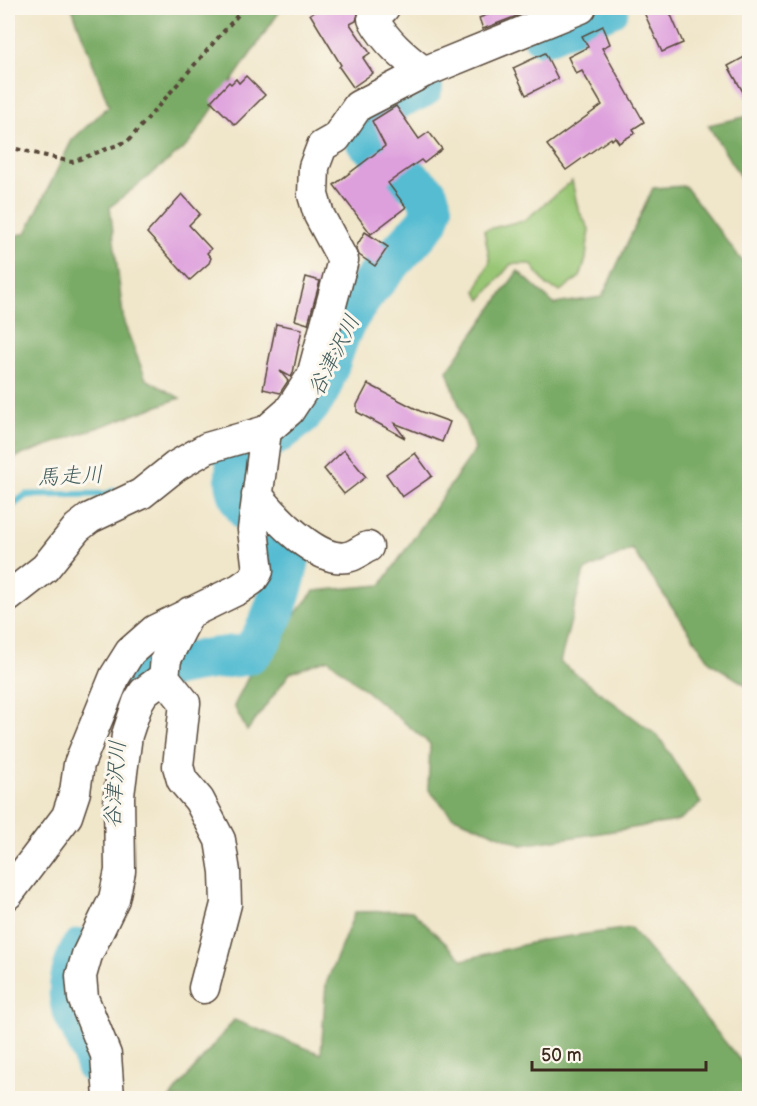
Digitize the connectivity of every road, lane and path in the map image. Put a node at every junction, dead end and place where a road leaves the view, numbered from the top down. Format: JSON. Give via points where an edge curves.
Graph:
{"nodes":[{"id":1,"x":244,"y":8,"type":"edge"},
{"id":2,"x":384,"y":8,"type":"edge"},
{"id":3,"x":581,"y":8,"type":"edge"},
{"id":4,"x":546,"y":14,"type":"edge"},
{"id":5,"x":424,"y":72,"type":"junction"},
{"id":6,"x":8,"y":147,"type":"edge"},
{"id":7,"x":266,"y":431,"type":"junction"},
{"id":8,"x":257,"y":495,"type":"junction"},
{"id":9,"x":368,"y":546,"type":"dead end"},
{"id":10,"x":8,"y":597,"type":"edge"},
{"id":11,"x":190,"y":612,"type":"junction"},
{"id":12,"x":165,"y":677,"type":"junction"},
{"id":13,"x":8,"y":894,"type":"edge"},
{"id":14,"x":204,"y":988,"type":"dead end"},
{"id":15,"x":109,"y":1098,"type":"edge"}],
"edges":[{"from":1,"to":6,"type":"path","via":[[128,141],[72,162]]},
{"from":2,"to":5,"type":"street","via":[[373,20],[380,32]]},
{"from":3,"to":4,"type":"street"},
{"from":4,"to":5,"type":"street"},
{"from":5,"to":7,"type":"street","via":[[358,106],[336,138],[322,146],[314,167],[313,195],[343,260],[312,376],[289,411]]},
{"from":7,"to":8,"type":"street"},
{"from":7,"to":10,"type":"street","via":[[207,448],[141,494],[90,518],[45,568]]},
{"from":8,"to":9,"type":"street","via":[[299,538],[329,555],[350,557]]},
{"from":8,"to":11,"type":"street","via":[[253,530],[258,571],[239,589]]},
{"from":11,"to":12,"type":"street","via":[[166,659]]},
{"from":11,"to":13,"type":"street","via":[[155,630],[130,652],[79,764],[67,816]]},
{"from":12,"to":14,"type":"street","via":[[185,703],[178,766],[182,780],[199,800],[220,840],[225,872],[226,904]]},
{"from":12,"to":15,"type":"street","via":[[144,692],[128,735],[118,795],[120,871],[114,899],[81,976],[83,998],[106,1055]]}]}
